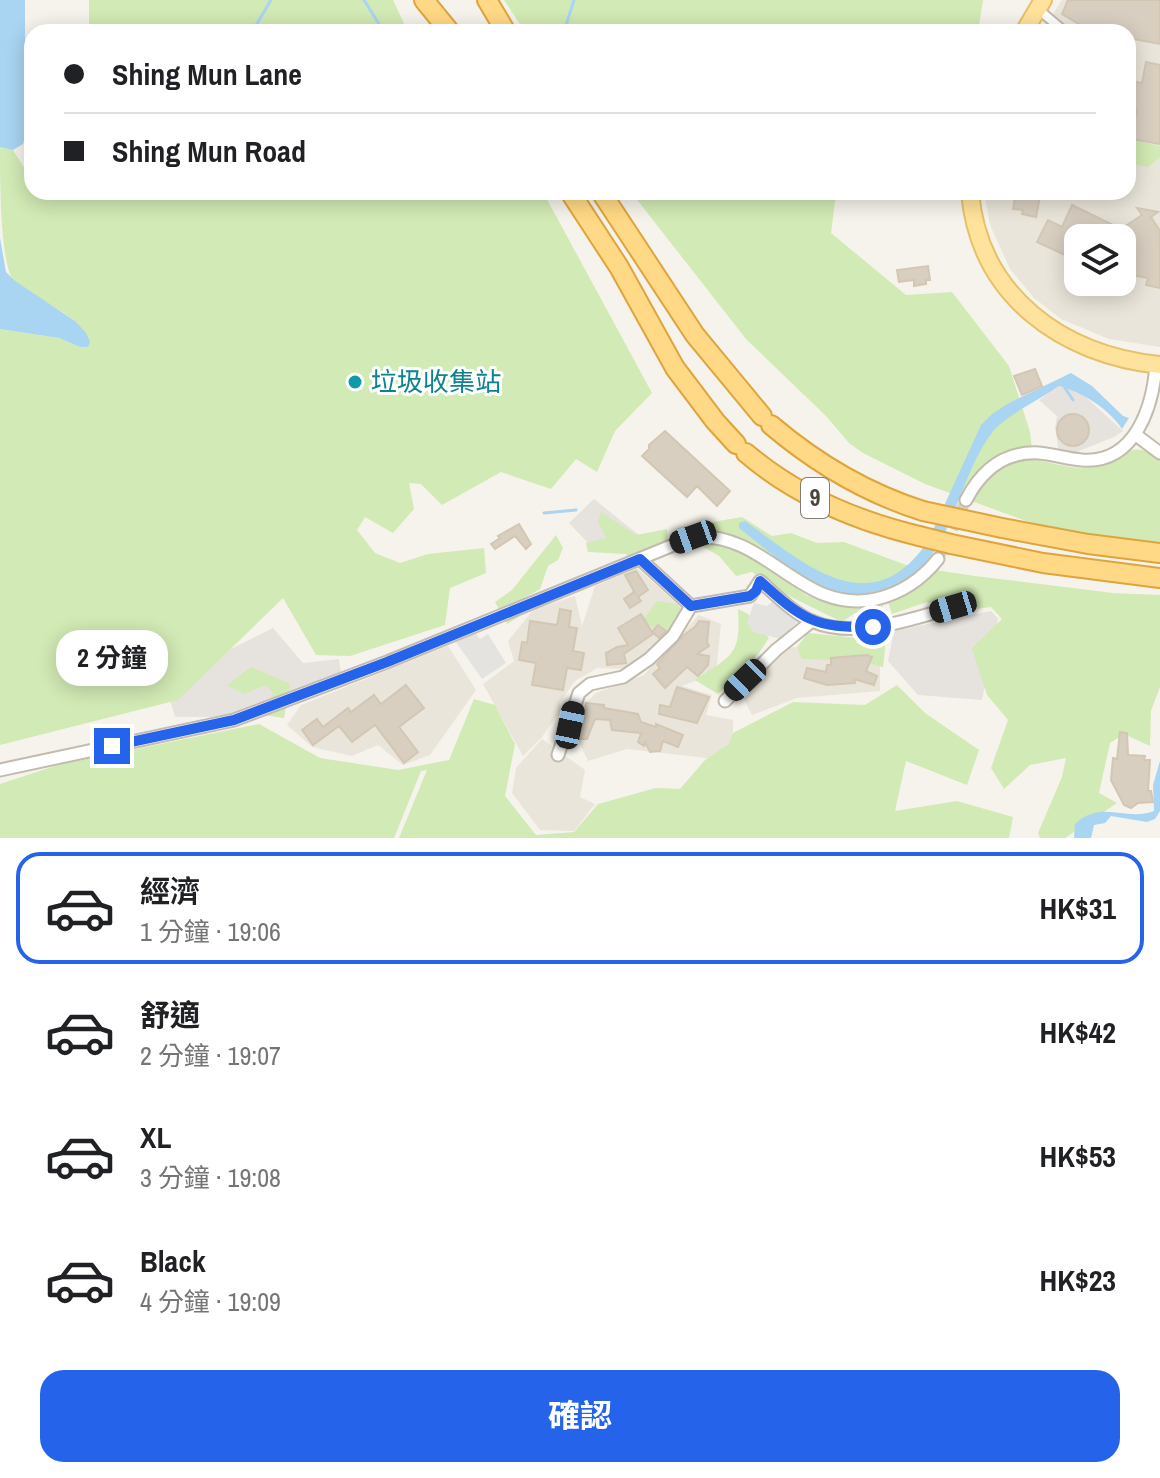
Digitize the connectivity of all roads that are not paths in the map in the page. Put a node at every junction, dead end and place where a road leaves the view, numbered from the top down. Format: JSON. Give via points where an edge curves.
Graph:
{"nodes":[{"id":1,"x":424,"y":0,"type":"edge"},
{"id":2,"x":487,"y":0,"type":"edge"},
{"id":3,"x":1040,"y":4,"type":"edge"},
{"id":4,"x":444,"y":24,"type":"edge"},
{"id":5,"x":501,"y":24,"type":"edge"},
{"id":6,"x":1029,"y":24,"type":"edge"},
{"id":7,"x":1058,"y":24,"type":"edge"},
{"id":8,"x":575,"y":200,"type":"edge"},
{"id":9,"x":606,"y":200,"type":"edge"},
{"id":10,"x":971,"y":200,"type":"edge"},
{"id":11,"x":1158,"y":364,"type":"edge"},
{"id":12,"x":1136,"y":435,"type":"junction"},
{"id":13,"x":1160,"y":453,"type":"edge"},
{"id":14,"x":966,"y":500,"type":"tunnel mouth"},
{"id":15,"x":1160,"y":553,"type":"edge"},
{"id":16,"x":640,"y":559,"type":"junction"},
{"id":17,"x":938,"y":559,"type":"tunnel mouth"},
{"id":18,"x":768,"y":560,"type":"junction"},
{"id":19,"x":1160,"y":578,"type":"edge"},
{"id":20,"x":760,"y":581,"type":"junction"},
{"id":21,"x":691,"y":606,"type":"junction"},
{"id":22,"x":953,"y":607,"type":"dead end"},
{"id":23,"x":812,"y":621,"type":"junction"},
{"id":24,"x":725,"y":701,"type":"dead end"},
{"id":25,"x":558,"y":755,"type":"dead end"},
{"id":26,"x":0,"y":770,"type":"edge"}],
"edges":[{"from":1,"to":4,"type":"highway"},
{"from":2,"to":5,"type":"highway"},
{"from":3,"to":6,"type":"main road"},
{"from":3,"to":7,"type":"street"},
{"from":8,"to":19,"type":"highway","number":"9","bridge":true,"via":[[675,368],[715,421],[772,474],[806,494],[892,529],[995,553]]},
{"from":9,"to":15,"type":"highway","number":"9","bridge":true,"via":[[695,335],[767,420],[822,464],[904,505],[1002,528]]},
{"from":10,"to":11,"type":"main road","via":[[981,244],[1023,308],[1068,340],[1115,358]]},
{"from":11,"to":12,"type":"street"},
{"from":12,"to":13,"type":"street"},
{"from":12,"to":14,"type":"street","via":[[1102,458],[1037,453],[999,461]]},
{"from":16,"to":18,"type":"street","via":[[701,536],[742,544]]},
{"from":16,"to":21,"type":"street"},
{"from":16,"to":26,"type":"street","via":[[234,720]]},
{"from":17,"to":18,"type":"street","via":[[905,588],[859,601],[814,592]]},
{"from":18,"to":20,"type":"street"},
{"from":20,"to":21,"type":"street","via":[[750,596]]},
{"from":20,"to":23,"type":"street"},
{"from":21,"to":25,"type":"street","via":[[673,636],[649,659],[623,677],[590,684],[579,693]]},
{"from":22,"to":23,"type":"street","via":[[873,627]]},
{"from":23,"to":24,"type":"street"}]}
